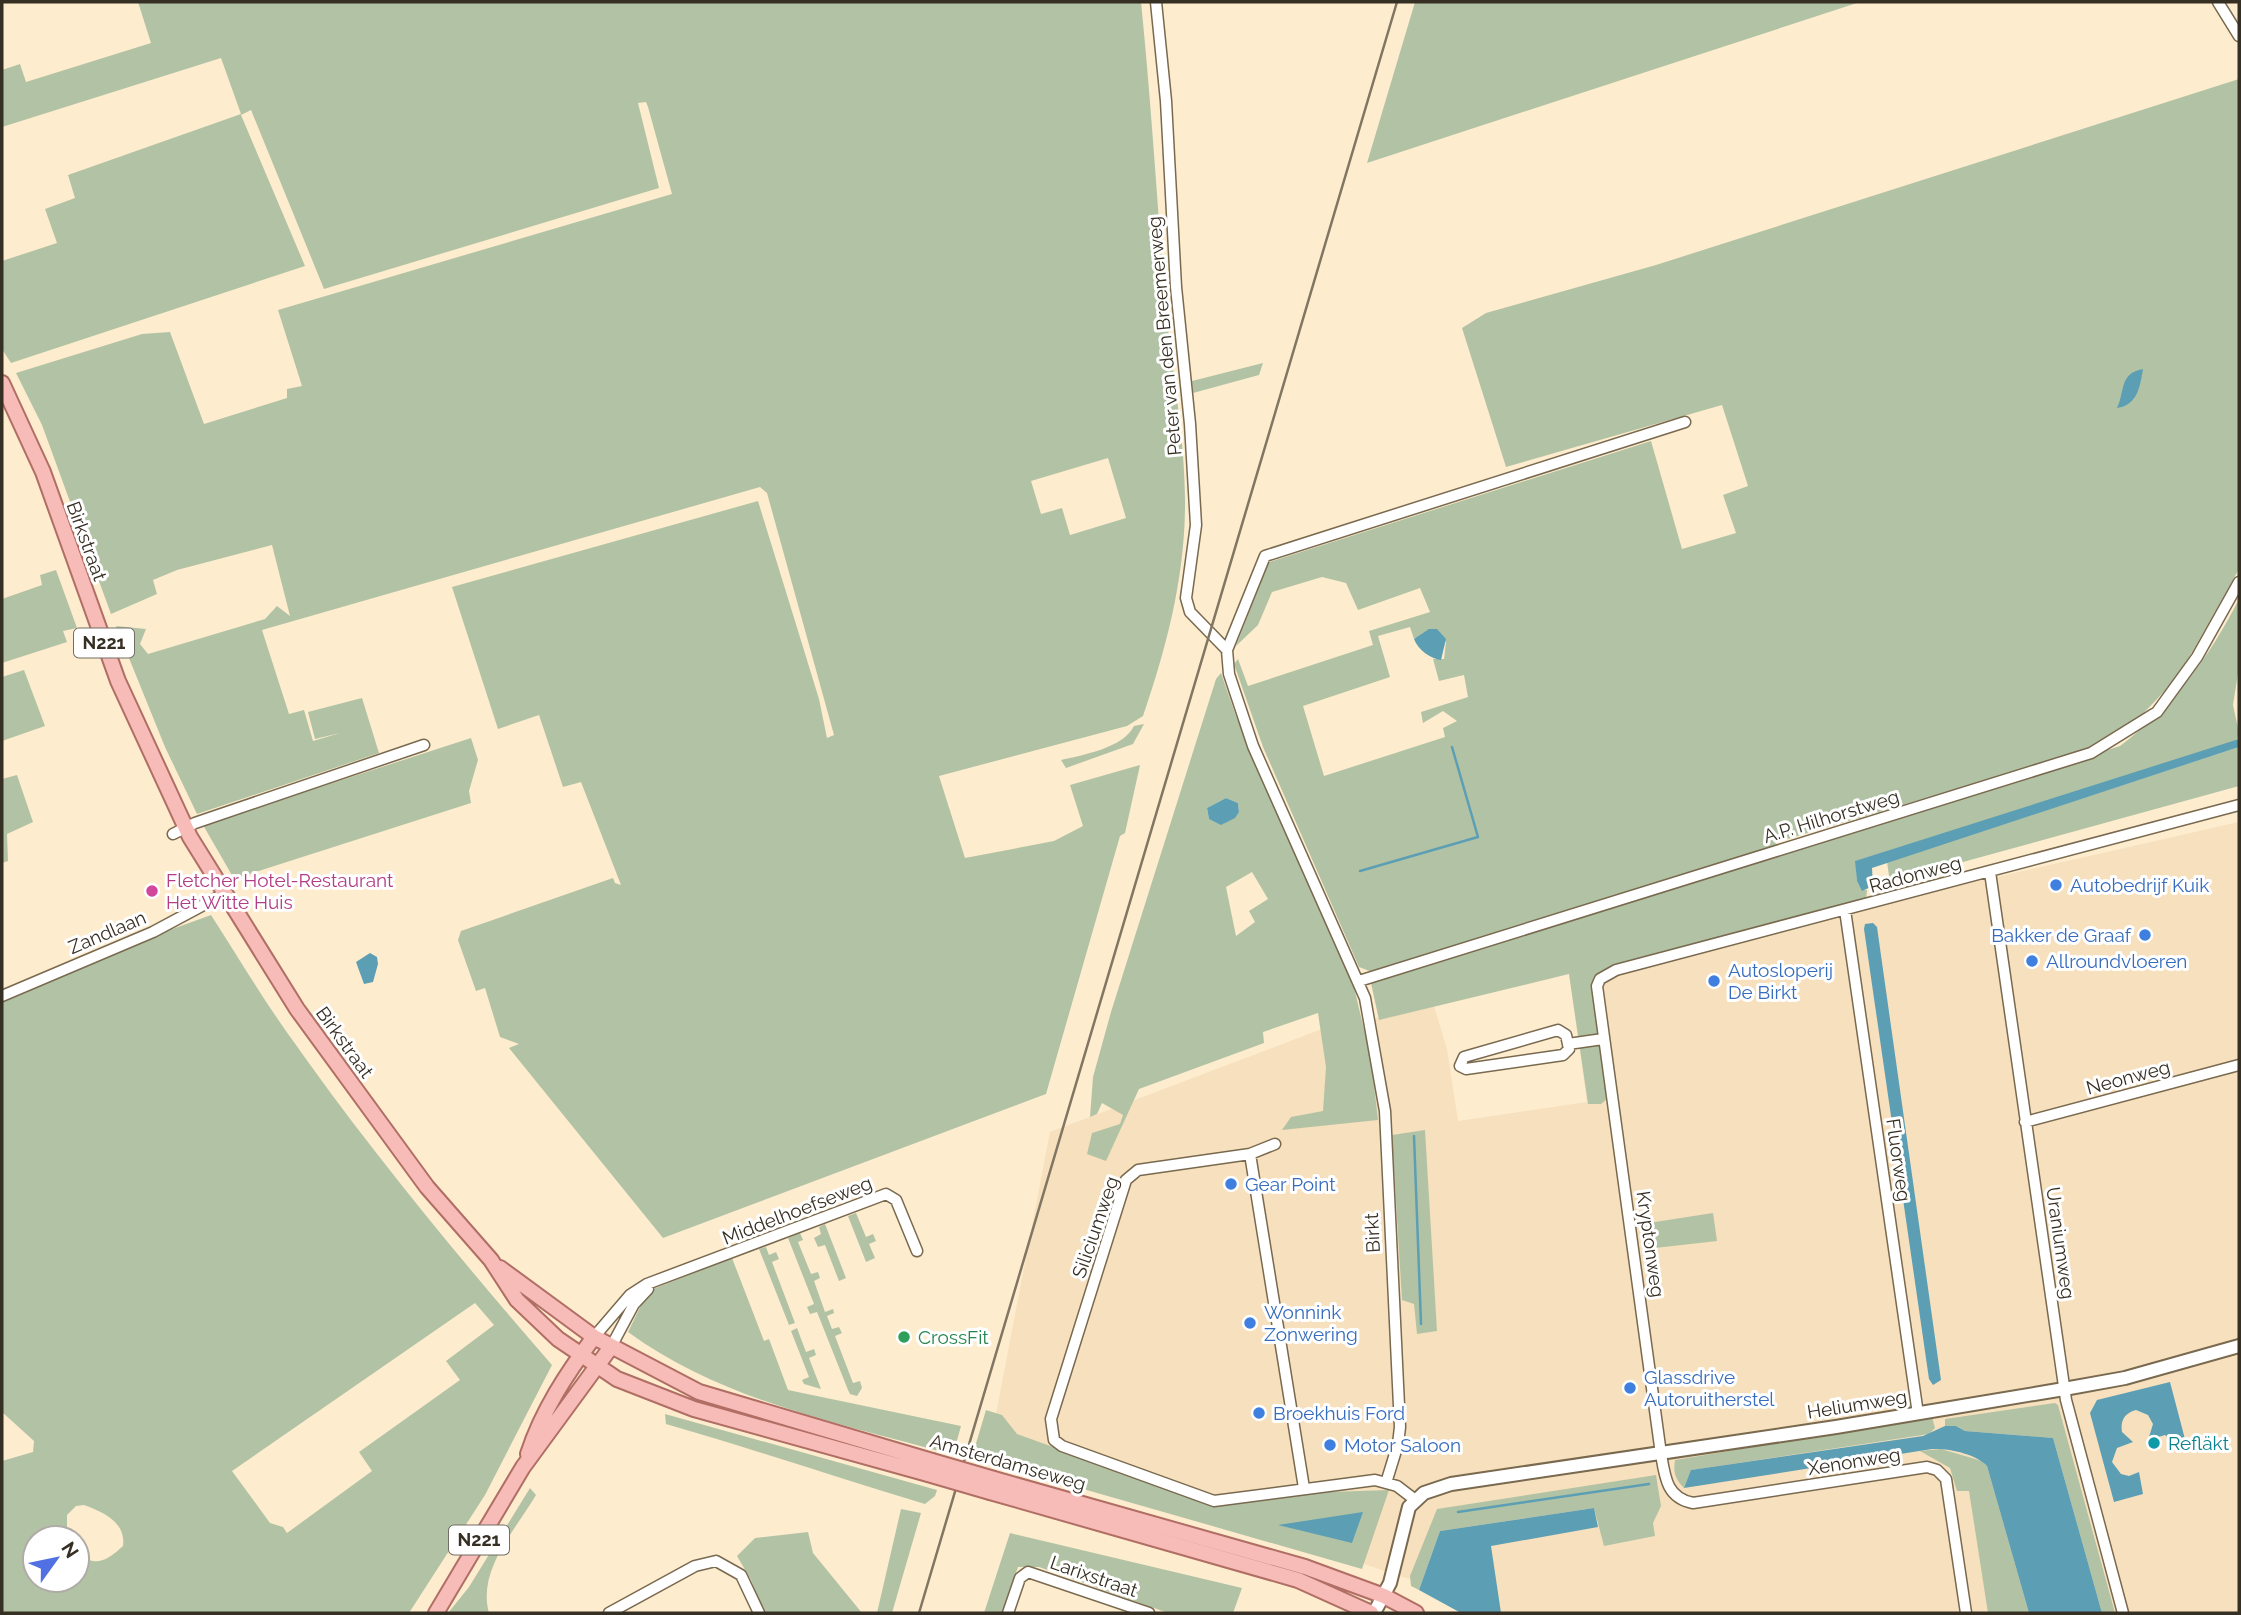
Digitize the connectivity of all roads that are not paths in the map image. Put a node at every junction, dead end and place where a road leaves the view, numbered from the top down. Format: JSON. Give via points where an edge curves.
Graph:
{"nodes":[{"id":1,"x":1156,"y":2,"type":"edge"},
{"id":2,"x":2218,"y":2,"type":"edge"},
{"id":3,"x":2239,"y":36,"type":"edge"},
{"id":4,"x":2,"y":383,"type":"edge"},
{"id":5,"x":1685,"y":422,"type":"dead end"},
{"id":6,"x":2239,"y":582,"type":"edge"},
{"id":7,"x":1227,"y":650,"type":"junction"},
{"id":8,"x":424,"y":745,"type":"dead end"},
{"id":9,"x":2239,"y":805,"type":"edge"},
{"id":10,"x":179,"y":831,"type":"junction"},
{"id":11,"x":1990,"y":872,"type":"junction"},
{"id":12,"x":224,"y":894,"type":"junction"},
{"id":13,"x":1845,"y":910,"type":"junction"},
{"id":14,"x":1600,"y":979,"type":"joint"},
{"id":15,"x":1359,"y":981,"type":"junction"},
{"id":16,"x":2,"y":996,"type":"edge"},
{"id":17,"x":1603,"y":1039,"type":"junction"},
{"id":18,"x":1517,"y":1042,"type":"junction"},
{"id":19,"x":1568,"y":1044,"type":"junction"},
{"id":20,"x":1521,"y":1061,"type":"junction"},
{"id":21,"x":2239,"y":1065,"type":"edge"},
{"id":22,"x":2025,"y":1122,"type":"junction"},
{"id":23,"x":1275,"y":1144,"type":"dead end"},
{"id":24,"x":1250,"y":1154,"type":"junction"},
{"id":25,"x":917,"y":1251,"type":"dead end"},
{"id":26,"x":494,"y":1265,"type":"junction"},
{"id":27,"x":659,"y":1281,"type":"junction"},
{"id":28,"x":594,"y":1337,"type":"junction"},
{"id":29,"x":2239,"y":1346,"type":"edge"},
{"id":30,"x":611,"y":1347,"type":"junction"},
{"id":31,"x":580,"y":1356,"type":"junction"},
{"id":32,"x":597,"y":1367,"type":"junction"},
{"id":33,"x":2064,"y":1389,"type":"junction"},
{"id":34,"x":1918,"y":1414,"type":"junction"},
{"id":35,"x":1661,"y":1454,"type":"junction"},
{"id":36,"x":523,"y":1467,"type":"junction"},
{"id":37,"x":930,"y":1468,"type":"junction"},
{"id":38,"x":1386,"y":1483,"type":"junction"},
{"id":39,"x":992,"y":1485,"type":"junction"},
{"id":40,"x":1304,"y":1488,"type":"junction"},
{"id":41,"x":1414,"y":1499,"type":"junction"},
{"id":42,"x":1384,"y":1596,"type":"junction"},
{"id":43,"x":436,"y":1613,"type":"edge"},
{"id":44,"x":609,"y":1613,"type":"edge"},
{"id":45,"x":759,"y":1613,"type":"edge"},
{"id":46,"x":1008,"y":1613,"type":"edge"},
{"id":47,"x":1149,"y":1613,"type":"edge"},
{"id":48,"x":1373,"y":1613,"type":"edge"},
{"id":49,"x":1416,"y":1613,"type":"edge"},
{"id":50,"x":1966,"y":1613,"type":"edge"},
{"id":51,"x":2123,"y":1613,"type":"edge"}],
"edges":[{"from":1,"to":7,"type":"street","name":"Peter van den Breemerweg","via":[[1196,525],[1186,598],[1190,612]]},
{"from":2,"to":3,"type":"street"},
{"from":4,"to":10,"type":"main road","name":"Birkstraat","number":"N221","via":[[43,472],[118,681]]},
{"from":5,"to":7,"type":"street","via":[[1265,556]]},
{"from":6,"to":15,"type":"street","name":"A.P. Hilhorstweg","via":[[2197,657],[2157,712],[2091,753]]},
{"from":7,"to":15,"type":"street","via":[[1229,674],[1254,747]]},
{"from":8,"to":10,"type":"street"},
{"from":9,"to":11,"type":"street","name":"Radonweg"},
{"from":10,"to":12,"type":"main road","name":"Birkstraat","number":"N221"},
{"from":11,"to":13,"type":"street","name":"Radonweg"},
{"from":11,"to":22,"type":"street","name":"Uraniumweg"},
{"from":12,"to":16,"type":"street","name":"Zandlaan","via":[[167,926]]},
{"from":12,"to":26,"type":"main road","name":"Birkstraat","number":"N221","via":[[276,978],[401,1153]]},
{"from":13,"to":14,"type":"street","name":"Radonweg","via":[[1616,970]]},
{"from":13,"to":34,"type":"street","name":"Fluorweg"},
{"from":14,"to":17,"type":"street","name":"Kryptonweg","via":[[1597,994]]},
{"from":15,"to":38,"type":"street","name":"Birkt","via":[[1385,1111],[1400,1427]]},
{"from":17,"to":19,"type":"street"},
{"from":17,"to":35,"type":"street","name":"Kryptonweg"},
{"from":18,"to":19,"type":"street","via":[[1558,1030],[1566,1035]]},
{"from":18,"to":20,"type":"street"},
{"from":18,"to":20,"type":"street","via":[[1464,1057],[1460,1066]]},
{"from":19,"to":20,"type":"street","via":[[1563,1055]]},
{"from":21,"to":22,"type":"street","name":"Neonweg"},
{"from":22,"to":33,"type":"street","name":"Uraniumweg"},
{"from":23,"to":24,"type":"street"},
{"from":24,"to":40,"type":"street"},
{"from":24,"to":40,"type":"street","name":"Siliciumweg","via":[[1138,1170],[1126,1180],[1051,1419],[1054,1440],[1214,1501]]},
{"from":25,"to":27,"type":"street","name":"Middelhoefseweg","via":[[896,1199],[886,1195]]},
{"from":26,"to":28,"type":"main road","name":"Birkstraat","number":"N221"},
{"from":26,"to":31,"type":"main road","name":"Birkstraat","number":"N221","via":[[517,1300]]},
{"from":27,"to":28,"type":"street","name":"Middelhoefseweg","via":[[629,1295]]},
{"from":27,"to":30,"type":"street","name":"Middelhoefseweg","via":[[642,1294]]},
{"from":28,"to":30,"type":"main road","name":"Amsterdamseweg","number":"N221"},
{"from":28,"to":31,"type":"main road"},
{"from":29,"to":33,"type":"street","name":"Heliumweg","via":[[2125,1378]]},
{"from":30,"to":32,"type":"main road","number":"N221"},
{"from":30,"to":37,"type":"main road","name":"Amsterdamseweg","via":[[699,1392]]},
{"from":31,"to":32,"type":"main road","name":"Amsterdamseweg"},
{"from":31,"to":36,"type":"main road","number":"N221","via":[[535,1432]]},
{"from":32,"to":36,"type":"main road","number":"N221"},
{"from":32,"to":37,"type":"main road","name":"Amsterdamseweg","via":[[694,1409]]},
{"from":33,"to":34,"type":"street","name":"Heliumweg"},
{"from":33,"to":51,"type":"street","name":"Uraniumweg"},
{"from":34,"to":35,"type":"street","name":"Heliumweg"},
{"from":35,"to":41,"type":"street","name":"Heliumweg","via":[[1451,1484]]},
{"from":35,"to":50,"type":"street","name":"Xenonweg","via":[[1670,1492],[1680,1501],[1693,1503],[1937,1470],[1946,1479]]},
{"from":36,"to":43,"type":"main road","number":"N221"},
{"from":37,"to":39,"type":"main road","name":"Amsterdamseweg","bridge":true},
{"from":38,"to":40,"type":"street","name":"Siliciumweg","via":[[1375,1480]]},
{"from":38,"to":41,"type":"street","name":"Siliciumweg"},
{"from":39,"to":42,"type":"main road","name":"Amsterdamseweg","via":[[1305,1567]]},
{"from":39,"to":48,"type":"main road","name":"Amsterdamseweg","via":[[1298,1580]]},
{"from":41,"to":42,"type":"street"},
{"from":42,"to":48,"type":"street"},
{"from":42,"to":49,"type":"main road","name":"Amsterdamseweg"},
{"from":44,"to":45,"type":"street","via":[[695,1566],[716,1561],[741,1576]]},
{"from":46,"to":47,"type":"street","name":"Larixstraat","via":[[1020,1578],[1028,1572]]}]}
